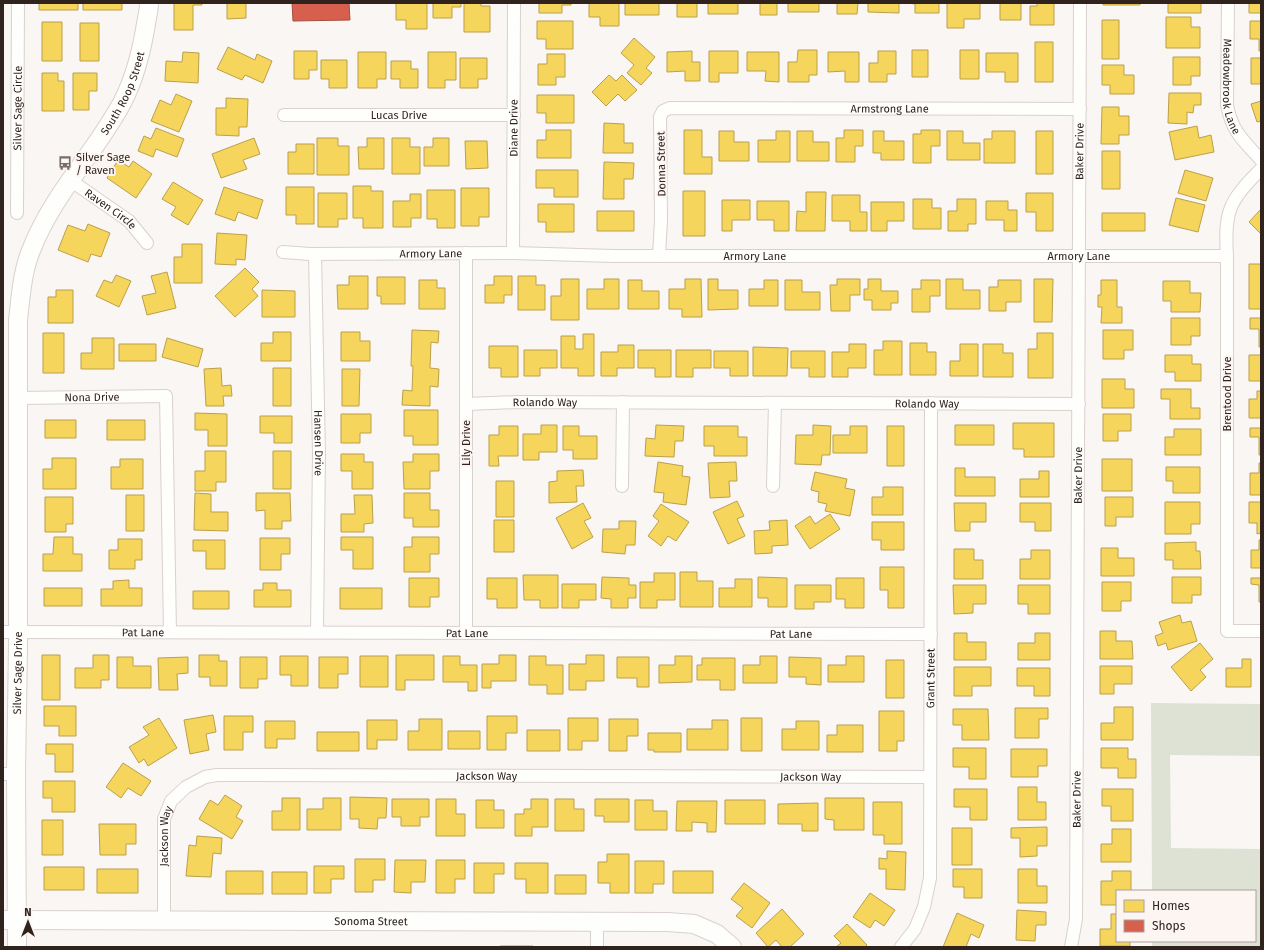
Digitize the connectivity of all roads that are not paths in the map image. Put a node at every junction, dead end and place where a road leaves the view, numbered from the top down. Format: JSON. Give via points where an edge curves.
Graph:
{"nodes":[{"id":1,"x":18,"y":3,"type":"edge"},
{"id":2,"x":149,"y":3,"type":"edge"},
{"id":3,"x":514,"y":3,"type":"edge"},
{"id":4,"x":1080,"y":3,"type":"edge"},
{"id":5,"x":1228,"y":3,"type":"edge"},
{"id":6,"x":700,"y":108,"type":"joint"},
{"id":7,"x":1080,"y":109,"type":"junction"},
{"id":8,"x":284,"y":115,"type":"dead end"},
{"id":9,"x":514,"y":115,"type":"junction"},
{"id":10,"x":1261,"y":160,"type":"edge"},
{"id":11,"x":1261,"y":169,"type":"edge"},
{"id":12,"x":70,"y":180,"type":"junction"},
{"id":13,"x":16,"y":213,"type":"dead end"},
{"id":14,"x":147,"y":242,"type":"dead end"},
{"id":15,"x":283,"y":252,"type":"dead end"},
{"id":16,"x":466,"y":253,"type":"junction"},
{"id":17,"x":513,"y":253,"type":"junction"},
{"id":18,"x":315,"y":254,"type":"junction"},
{"id":19,"x":659,"y":256,"type":"junction"},
{"id":20,"x":1227,"y":256,"type":"junction"},
{"id":21,"x":1080,"y":257,"type":"junction"},
{"id":22,"x":18,"y":398,"type":"junction"},
{"id":23,"x":623,"y":402,"type":"junction"},
{"id":24,"x":775,"y":403,"type":"junction"},
{"id":25,"x":931,"y":403,"type":"junction"},
{"id":26,"x":466,"y":404,"type":"junction"},
{"id":27,"x":1078,"y":404,"type":"junction"},
{"id":28,"x":622,"y":486,"type":"dead end"},
{"id":29,"x":773,"y":486,"type":"dead end"},
{"id":30,"x":1261,"y":631,"type":"edge"},
{"id":31,"x":10,"y":632,"type":"edge"},
{"id":32,"x":170,"y":632,"type":"junction"},
{"id":33,"x":317,"y":632,"type":"junction"},
{"id":34,"x":466,"y":633,"type":"junction"},
{"id":35,"x":931,"y":634,"type":"junction"},
{"id":36,"x":10,"y":774,"type":"edge"},
{"id":37,"x":930,"y":778,"type":"junction"},
{"id":38,"x":10,"y":920,"type":"edge"},
{"id":39,"x":164,"y":920,"type":"junction"},
{"id":40,"x":597,"y":922,"type":"junction"},
{"id":41,"x":17,"y":947,"type":"edge"},
{"id":42,"x":597,"y":947,"type":"edge"},
{"id":43,"x":732,"y":947,"type":"edge"},
{"id":44,"x":901,"y":947,"type":"edge"},
{"id":45,"x":1071,"y":947,"type":"edge"}],
"edges":[{"from":1,"to":13,"type":"street","name":"Silver Sage Circle"},
{"from":2,"to":12,"type":"street","name":"South Roop Street","via":[[134,76],[120,108]]},
{"from":3,"to":9,"type":"street","name":"Diane Drive"},
{"from":4,"to":7,"type":"street","name":"Baker Drive"},
{"from":5,"to":10,"type":"street","name":"Meadowbrook Lane","via":[[1227,105],[1230,119],[1238,135]]},
{"from":6,"to":7,"type":"street","name":"Armstrong Lane"},
{"from":6,"to":19,"type":"street","name":"Donna Street","via":[[670,108],[660,117],[662,220]]},
{"from":7,"to":21,"type":"street","name":"Baker Drive"},
{"from":8,"to":9,"type":"street","name":"Lucas Drive"},
{"from":9,"to":17,"type":"street","name":"Diane Drive"},
{"from":11,"to":20,"type":"street","name":"Brentood Drive","via":[[1230,207],[1226,232]]},
{"from":12,"to":14,"type":"street","name":"Raven Circle","via":[[129,221]]},
{"from":12,"to":22,"type":"street","name":"South Roop Street","via":[[53,205],[32,248],[22,281],[18,320]]},
{"from":15,"to":18,"type":"street","name":"Armory Lane"},
{"from":16,"to":17,"type":"street","name":"Armory Lane"},
{"from":16,"to":18,"type":"street","name":"Armory Lane"},
{"from":16,"to":26,"type":"street","name":"Lily Drive"},
{"from":17,"to":19,"type":"street","name":"Armory Lane"},
{"from":18,"to":33,"type":"street","name":"Hansen Drive","via":[[319,454]]},
{"from":19,"to":21,"type":"street","name":"Armory Lane"},
{"from":20,"to":21,"type":"street","name":"Armory Lane"},
{"from":20,"to":30,"type":"street","name":"Brentood Drive","via":[[1227,631]]},
{"from":21,"to":27,"type":"street","name":"Baker Drive"},
{"from":22,"to":31,"type":"street","name":"Silver Sage Drive"},
{"from":22,"to":32,"type":"street","name":"Nona Drive","via":[[166,396]]},
{"from":23,"to":24,"type":"street","name":"Rolando Way"},
{"from":23,"to":26,"type":"street","name":"Rolando Way"},
{"from":23,"to":28,"type":"street"},
{"from":24,"to":25,"type":"street","name":"Rolando Way"},
{"from":24,"to":29,"type":"street"},
{"from":25,"to":27,"type":"street","name":"Rolando Way"},
{"from":25,"to":35,"type":"street","name":"Grant Street"},
{"from":26,"to":34,"type":"street","name":"Lily Drive"},
{"from":27,"to":45,"type":"street","name":"Baker Drive","via":[[1076,919]]},
{"from":31,"to":32,"type":"street","name":"Pat Lane"},
{"from":31,"to":36,"type":"street","name":"Silver Sage Drive"},
{"from":32,"to":33,"type":"street","name":"Pat Lane"},
{"from":33,"to":34,"type":"street","name":"Pat Lane"},
{"from":34,"to":35,"type":"street","name":"Pat Lane"},
{"from":35,"to":37,"type":"street","name":"Grant Street"},
{"from":36,"to":38,"type":"street","name":"Silver Sage Drive"},
{"from":37,"to":39,"type":"street","name":"Jackson Way","via":[[217,775],[186,787],[171,801],[164,819]]},
{"from":37,"to":44,"type":"street","name":"Grant Street","via":[[930,878],[924,907],[915,929]]},
{"from":38,"to":39,"type":"street","name":"Sonoma Street"},
{"from":38,"to":41,"type":"street","name":"Silver Sage Drive"},
{"from":39,"to":40,"type":"street","name":"Sonoma Street"},
{"from":40,"to":42,"type":"street"},
{"from":40,"to":43,"type":"street","name":"Sonoma Street","via":[[694,924],[717,934]]}]}
